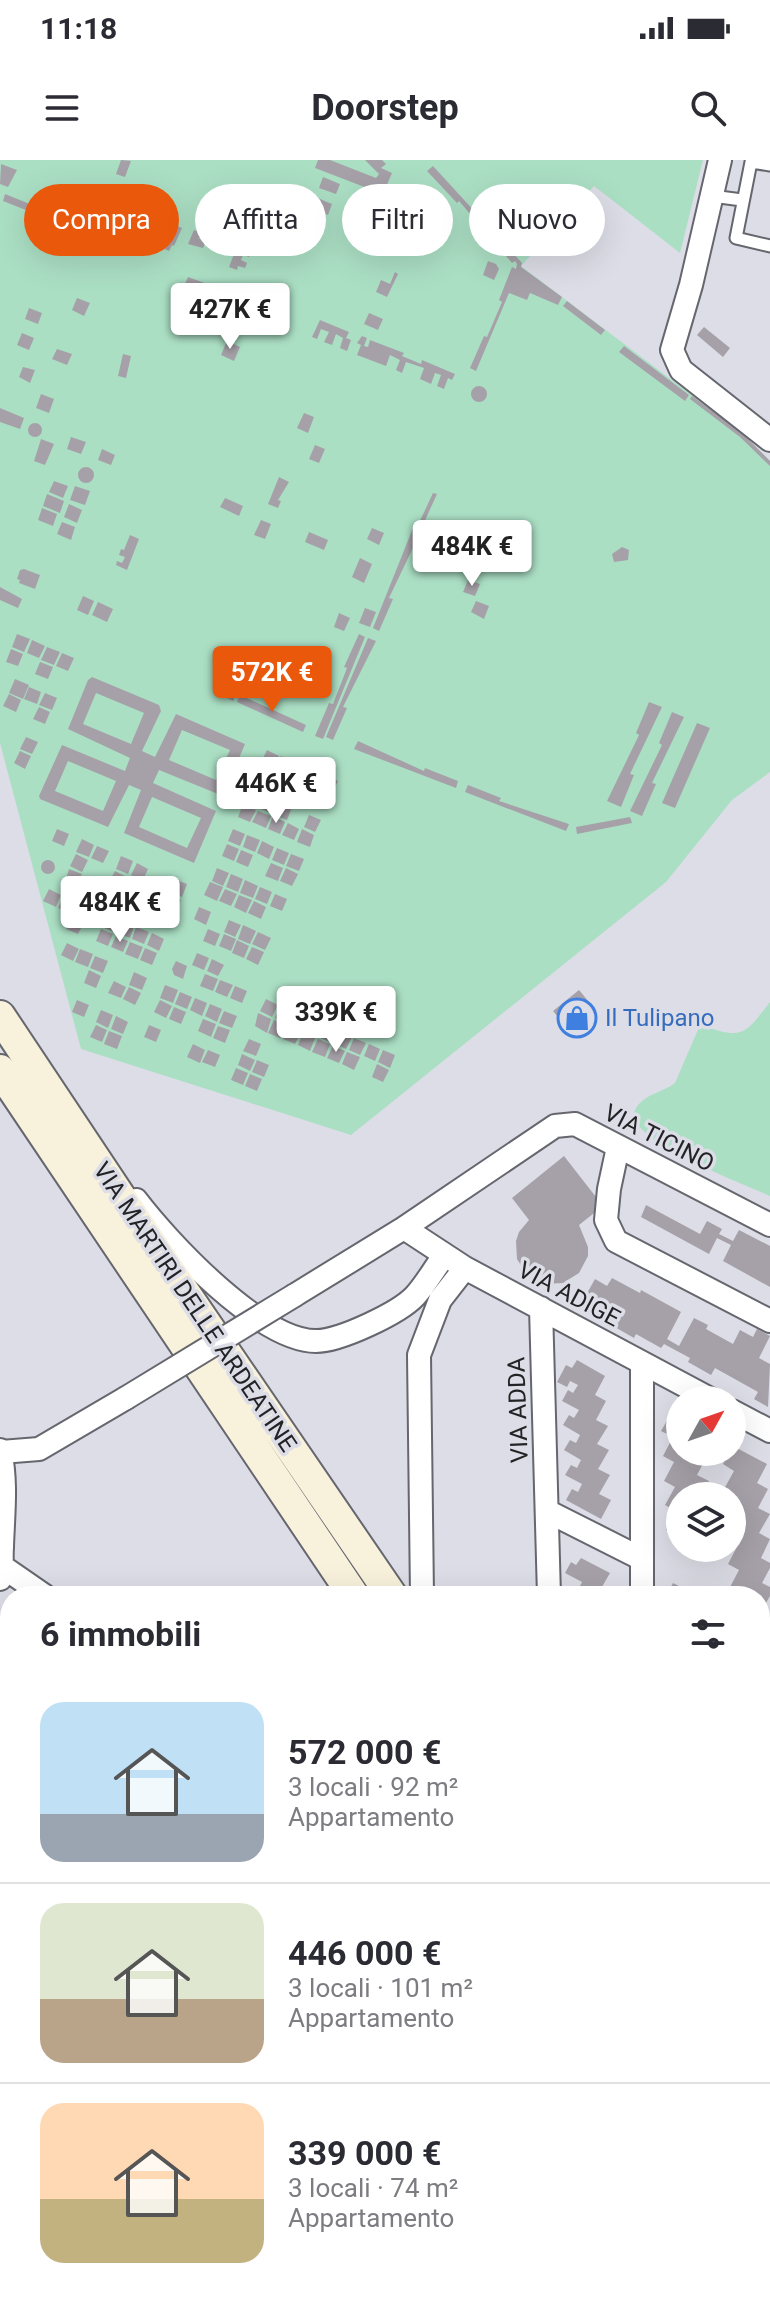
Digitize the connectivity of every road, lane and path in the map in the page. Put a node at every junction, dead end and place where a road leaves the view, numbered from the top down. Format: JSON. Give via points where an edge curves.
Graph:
{"nodes":[{"id":1,"x":720,"y":160,"type":"edge"},
{"id":2,"x":752,"y":161,"type":"edge"},
{"id":3,"x":770,"y":165,"type":"edge"},
{"id":4,"x":712,"y":196,"type":"junction"},
{"id":5,"x":742,"y":200,"type":"junction"},
{"id":6,"x":770,"y":246,"type":"edge"},
{"id":7,"x":770,"y":440,"type":"edge"},
{"id":8,"x":0,"y":1016,"type":"edge"},
{"id":9,"x":0,"y":1070,"type":"edge"},
{"id":10,"x":0,"y":1097,"type":"edge"},
{"id":11,"x":63,"y":1111,"type":"junction"},
{"id":12,"x":43,"y":1134,"type":"junction"},
{"id":13,"x":618,"y":1147,"type":"junction"},
{"id":14,"x":770,"y":1225,"type":"edge"},
{"id":15,"x":404,"y":1228,"type":"junction"},
{"id":16,"x":444,"y":1256,"type":"junction"},
{"id":17,"x":465,"y":1268,"type":"junction"},
{"id":18,"x":541,"y":1308,"type":"junction"},
{"id":19,"x":770,"y":1321,"type":"edge"},
{"id":20,"x":642,"y":1363,"type":"junction"},
{"id":21,"x":686,"y":1386,"type":"edge"},
{"id":22,"x":746,"y":1418,"type":"edge"},
{"id":23,"x":770,"y":1431,"type":"edge"},
{"id":24,"x":0,"y":1451,"type":"edge"},
{"id":25,"x":547,"y":1511,"type":"junction"},
{"id":26,"x":642,"y":1559,"type":"junction"},
{"id":27,"x":2,"y":1573,"type":"edge"},
{"id":28,"x":26,"y":1586,"type":"edge"},
{"id":29,"x":347,"y":1586,"type":"edge"},
{"id":30,"x":385,"y":1586,"type":"edge"},
{"id":31,"x":422,"y":1586,"type":"edge"},
{"id":32,"x":549,"y":1586,"type":"edge"},
{"id":33,"x":642,"y":1586,"type":"edge"}],
"edges":[{"from":1,"to":4,"type":"street"},
{"from":2,"to":3,"type":"lane"},
{"from":2,"to":5,"type":"lane"},
{"from":4,"to":5,"type":"lane"},
{"from":4,"to":7,"type":"street","via":[[672,350],[681,370]]},
{"from":5,"to":6,"type":"lane","via":[[736,238]]},
{"from":8,"to":11,"type":"street","name":"VIA MARTIRI DELLE ARDEATINE"},
{"from":9,"to":12,"type":"street","name":"VIA MARTIRI DELLE ARDEATINE"},
{"from":10,"to":12,"type":"street"},
{"from":11,"to":16,"type":"street","via":[[142,1209],[225,1296],[288,1337],[317,1342],[367,1327],[414,1297]]},
{"from":11,"to":30,"type":"street","name":"VIA MARTIRI DELLE ARDEATINE"},
{"from":12,"to":29,"type":"street","name":"VIA MARTIRI DELLE ARDEATINE"},
{"from":13,"to":14,"type":"street","name":"VIA TICINO"},
{"from":13,"to":15,"type":"street","name":"VIA TICINO","via":[[575,1124],[555,1126]]},
{"from":13,"to":19,"type":"street","via":[[606,1220],[616,1241]]},
{"from":15,"to":16,"type":"street","name":"VIA ADIGE"},
{"from":15,"to":24,"type":"street","name":"VIA TICINO","bridge":true,"via":[[39,1449]]},
{"from":16,"to":17,"type":"street","name":"VIA ADIGE"},
{"from":17,"to":18,"type":"street","name":"VIA ADIGE"},
{"from":17,"to":31,"type":"street","via":[[440,1300],[419,1355]]},
{"from":18,"to":20,"type":"street","name":"VIA ADIGE"},
{"from":18,"to":25,"type":"street","name":"VIA ADDA"},
{"from":20,"to":21,"type":"street","name":"VIA ADIGE"},
{"from":20,"to":26,"type":"street"},
{"from":22,"to":23,"type":"street"},
{"from":24,"to":27,"type":"street","via":[[6,1510]]},
{"from":25,"to":26,"type":"street"},
{"from":25,"to":32,"type":"street","name":"VIA ADDA"},
{"from":26,"to":33,"type":"street"},
{"from":27,"to":28,"type":"street"}]}
